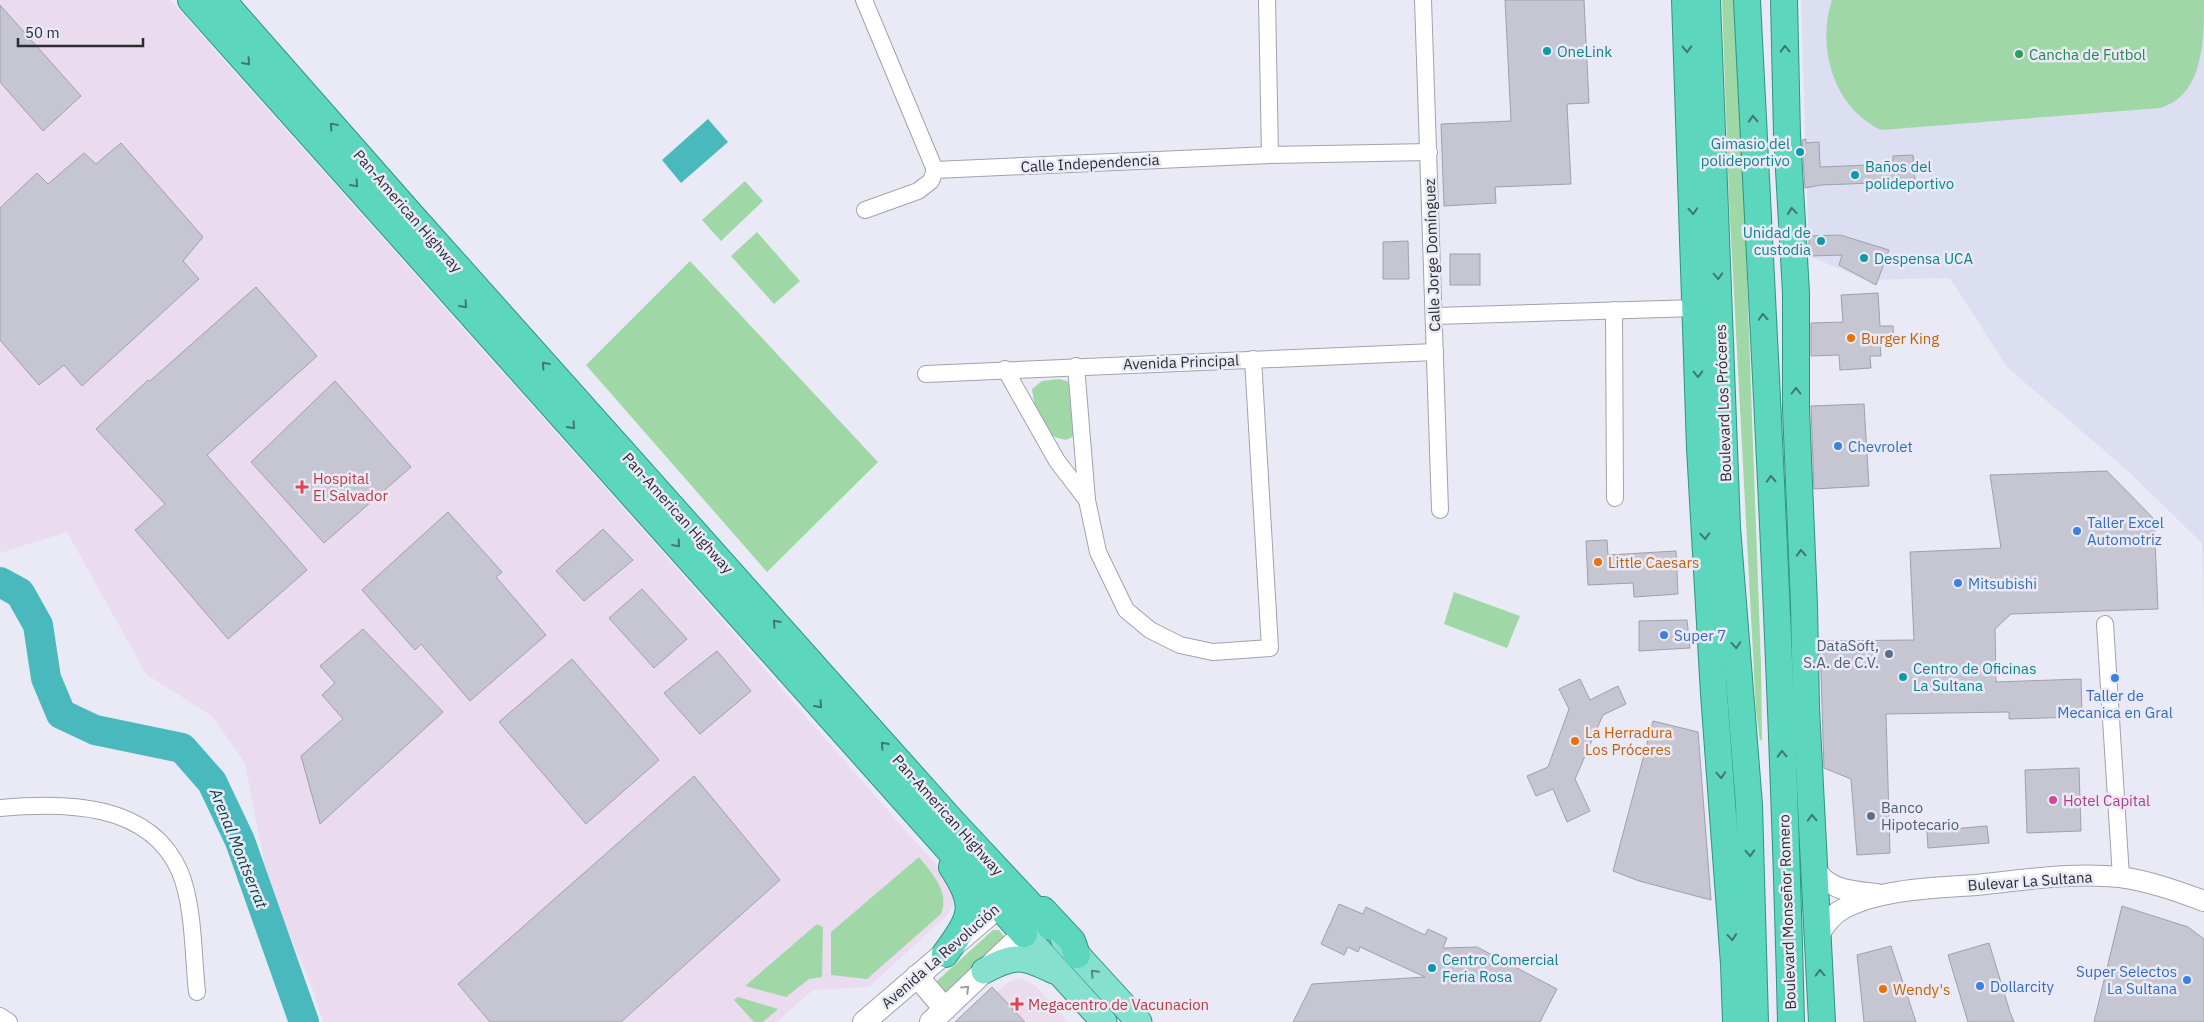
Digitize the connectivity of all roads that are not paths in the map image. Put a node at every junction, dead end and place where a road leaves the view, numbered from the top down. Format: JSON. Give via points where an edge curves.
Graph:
{"nodes":[{"id":1,"x":191,"y":0,"type":"edge"},
{"id":2,"x":864,"y":0,"type":"edge"},
{"id":3,"x":1267,"y":0,"type":"edge"},
{"id":4,"x":1423,"y":0,"type":"edge"},
{"id":5,"x":1685,"y":0,"type":"edge"},
{"id":6,"x":1708,"y":0,"type":"edge"},
{"id":7,"x":1747,"y":0,"type":"edge"},
{"id":8,"x":1784,"y":0,"type":"edge"},
{"id":9,"x":226,"y":16,"type":"edge"},
{"id":10,"x":1429,"y":152,"type":"junction"},
{"id":11,"x":1270,"y":155,"type":"junction"},
{"id":12,"x":936,"y":170,"type":"junction"},
{"id":13,"x":865,"y":210,"type":"dead end"},
{"id":14,"x":1696,"y":308,"type":"junction"},
{"id":15,"x":1614,"y":310,"type":"junction"},
{"id":16,"x":1435,"y":316,"type":"junction"},
{"id":17,"x":1436,"y":352,"type":"junction"},
{"id":18,"x":1253,"y":359,"type":"junction"},
{"id":19,"x":1076,"y":366,"type":"junction"},
{"id":20,"x":1006,"y":369,"type":"junction"},
{"id":21,"x":926,"y":374,"type":"dead end"},
{"id":22,"x":1615,"y":498,"type":"dead end"},
{"id":23,"x":1086,"y":500,"type":"junction"},
{"id":24,"x":1440,"y":510,"type":"dead end"},
{"id":25,"x":1727,"y":527,"type":"junction"},
{"id":26,"x":1773,"y":528,"type":"junction"},
{"id":27,"x":2105,"y":624,"type":"dead end"},
{"id":28,"x":802,"y":669,"type":"junction"},
{"id":29,"x":1806,"y":707,"type":"junction"},
{"id":30,"x":1718,"y":726,"type":"junction"},
{"id":31,"x":0,"y":797,"type":"edge"},
{"id":32,"x":27,"y":806,"type":"junction"},
{"id":33,"x":0,"y":808,"type":"edge"},
{"id":34,"x":922,"y":820,"type":"junction"},
{"id":35,"x":951,"y":820,"type":"junction"},
{"id":36,"x":1814,"y":867,"type":"junction"},
{"id":37,"x":2121,"y":877,"type":"junction"},
{"id":38,"x":1884,"y":895,"type":"junction"},
{"id":39,"x":1008,"y":898,"type":"junction"},
{"id":40,"x":2204,"y":901,"type":"edge"},
{"id":41,"x":1039,"y":926,"type":"junction"},
{"id":42,"x":1818,"y":937,"type":"junction"},
{"id":43,"x":945,"y":954,"type":"junction"},
{"id":44,"x":1077,"y":955,"type":"junction"},
{"id":45,"x":984,"y":971,"type":"junction"},
{"id":46,"x":1059,"y":973,"type":"junction"},
{"id":47,"x":917,"y":976,"type":"junction"},
{"id":48,"x":197,"y":992,"type":"dead end"},
{"id":49,"x":0,"y":1016,"type":"edge"},
{"id":50,"x":938,"y":1016,"type":"edge"},
{"id":51,"x":9,"y":1022,"type":"edge"},
{"id":52,"x":864,"y":1022,"type":"edge"},
{"id":53,"x":1104,"y":1022,"type":"edge"},
{"id":54,"x":1139,"y":1022,"type":"edge"},
{"id":55,"x":1736,"y":1022,"type":"edge"},
{"id":56,"x":1755,"y":1022,"type":"edge"},
{"id":57,"x":1790,"y":1022,"type":"edge"},
{"id":58,"x":1822,"y":1022,"type":"edge"}],
"edges":[{"from":1,"to":9,"type":"highway","name":"Pan-American Highway"},
{"from":2,"to":12,"type":"street"},
{"from":3,"to":11,"type":"street"},
{"from":4,"to":10,"type":"street","name":"Calle Jorge Domínguez"},
{"from":5,"to":14,"type":"highway","one_way":true},
{"from":6,"to":25,"type":"highway","name":"Boulevard Los Próceres","one_way":true},
{"from":26,"to":7,"type":"highway","one_way":true},
{"from":29,"to":8,"type":"highway","one_way":true,"via":[[1796,409],[1796,301]]},
{"from":9,"to":28,"type":"highway","name":"Pan-American Highway","via":[[412,216],[652,500]]},
{"from":10,"to":11,"type":"street","name":"Calle Independencia"},
{"from":10,"to":16,"type":"street","name":"Calle Jorge Domínguez"},
{"from":11,"to":12,"type":"street","name":"Calle Independencia"},
{"from":12,"to":13,"type":"street","via":[[931,181],[918,191]]},
{"from":14,"to":15,"type":"street"},
{"from":14,"to":30,"type":"highway","one_way":true,"via":[[1700,448]]},
{"from":15,"to":16,"type":"street"},
{"from":15,"to":22,"type":"street"},
{"from":16,"to":17,"type":"street","name":"Calle Jorge Domínguez"},
{"from":17,"to":18,"type":"street","name":"Avenida Principal"},
{"from":17,"to":24,"type":"street","name":"Calle Jorge Domínguez"},
{"from":18,"to":19,"type":"street","name":"Avenida Principal"},
{"from":18,"to":23,"type":"street","via":[[1270,648],[1213,652],[1180,645],[1150,630],[1126,610],[1098,552]]},
{"from":19,"to":20,"type":"street","name":"Avenida Principal"},
{"from":19,"to":23,"type":"street"},
{"from":20,"to":21,"type":"street","name":"Avenida Principal"},
{"from":20,"to":23,"type":"street","via":[[1057,461]]},
{"from":25,"to":30,"type":"highway","via":[[1718,624]]},
{"from":25,"to":56,"type":"highway","name":"Boulevard Los Próceres","one_way":true,"via":[[1748,804]]},
{"from":26,"to":29,"type":"highway","via":[[1793,617]]},
{"from":57,"to":26,"type":"highway","name":"Boulevard Monseñor Romero","one_way":true,"via":[[1788,877]]},
{"from":27,"to":37,"type":"street"},
{"from":28,"to":34,"type":"highway","name":"Pan-American Highway","one_way":true},
{"from":35,"to":28,"type":"highway","name":"Pan-American Highway","one_way":true},
{"from":36,"to":29,"type":"highway","one_way":true},
{"from":30,"to":55,"type":"highway","one_way":true},
{"from":31,"to":32,"type":"street"},
{"from":32,"to":33,"type":"street"},
{"from":32,"to":48,"type":"street","via":[[75,807],[129,819],[147,829],[167,849],[180,872],[188,905]]},
{"from":34,"to":39,"type":"highway","name":"Pan-American Highway"},
{"from":34,"to":43,"type":"highway","via":[[960,879],[969,902],[963,926]]},
{"from":35,"to":39,"type":"highway","name":"Pan-American Highway"},
{"from":35,"to":44,"type":"highway","via":[[969,831],[1068,936]]},
{"from":36,"to":38,"type":"street","name":"Bulevar La Sultana","via":[[1820,878],[1838,888]]},
{"from":36,"to":42,"type":"highway"},
{"from":37,"to":38,"type":"street","name":"Bulevar La Sultana","via":[[2080,875]]},
{"from":37,"to":40,"type":"street","name":"Bulevar La Sultana"},
{"from":38,"to":42,"type":"street","name":"Bulevar La Sultana","via":[[1842,909],[1832,916]]},
{"from":39,"to":41,"type":"highway","name":"Pan-American Highway"},
{"from":39,"to":43,"type":"main road","name":"Avenida La Revolución"},
{"from":41,"to":44,"type":"main road","name":"Pan-American Highway"},
{"from":41,"to":45,"type":"main road"},
{"from":41,"to":46,"type":"main road","name":"Pan-American Highway"},
{"from":58,"to":42,"type":"highway","one_way":true},
{"from":43,"to":47,"type":"main road","name":"Avenida La Revolución"},
{"from":54,"to":44,"type":"main road","name":"Pan-American Highway","one_way":true},
{"from":45,"to":46,"type":"main road","via":[[1018,958]]},
{"from":50,"to":45,"type":"main road","one_way":true},
{"from":46,"to":53,"type":"main road","name":"Pan-American Highway"},
{"from":47,"to":50,"type":"main road"},
{"from":47,"to":52,"type":"main road","name":"Avenida La Revolución"},
{"from":49,"to":51,"type":"street"}]}
